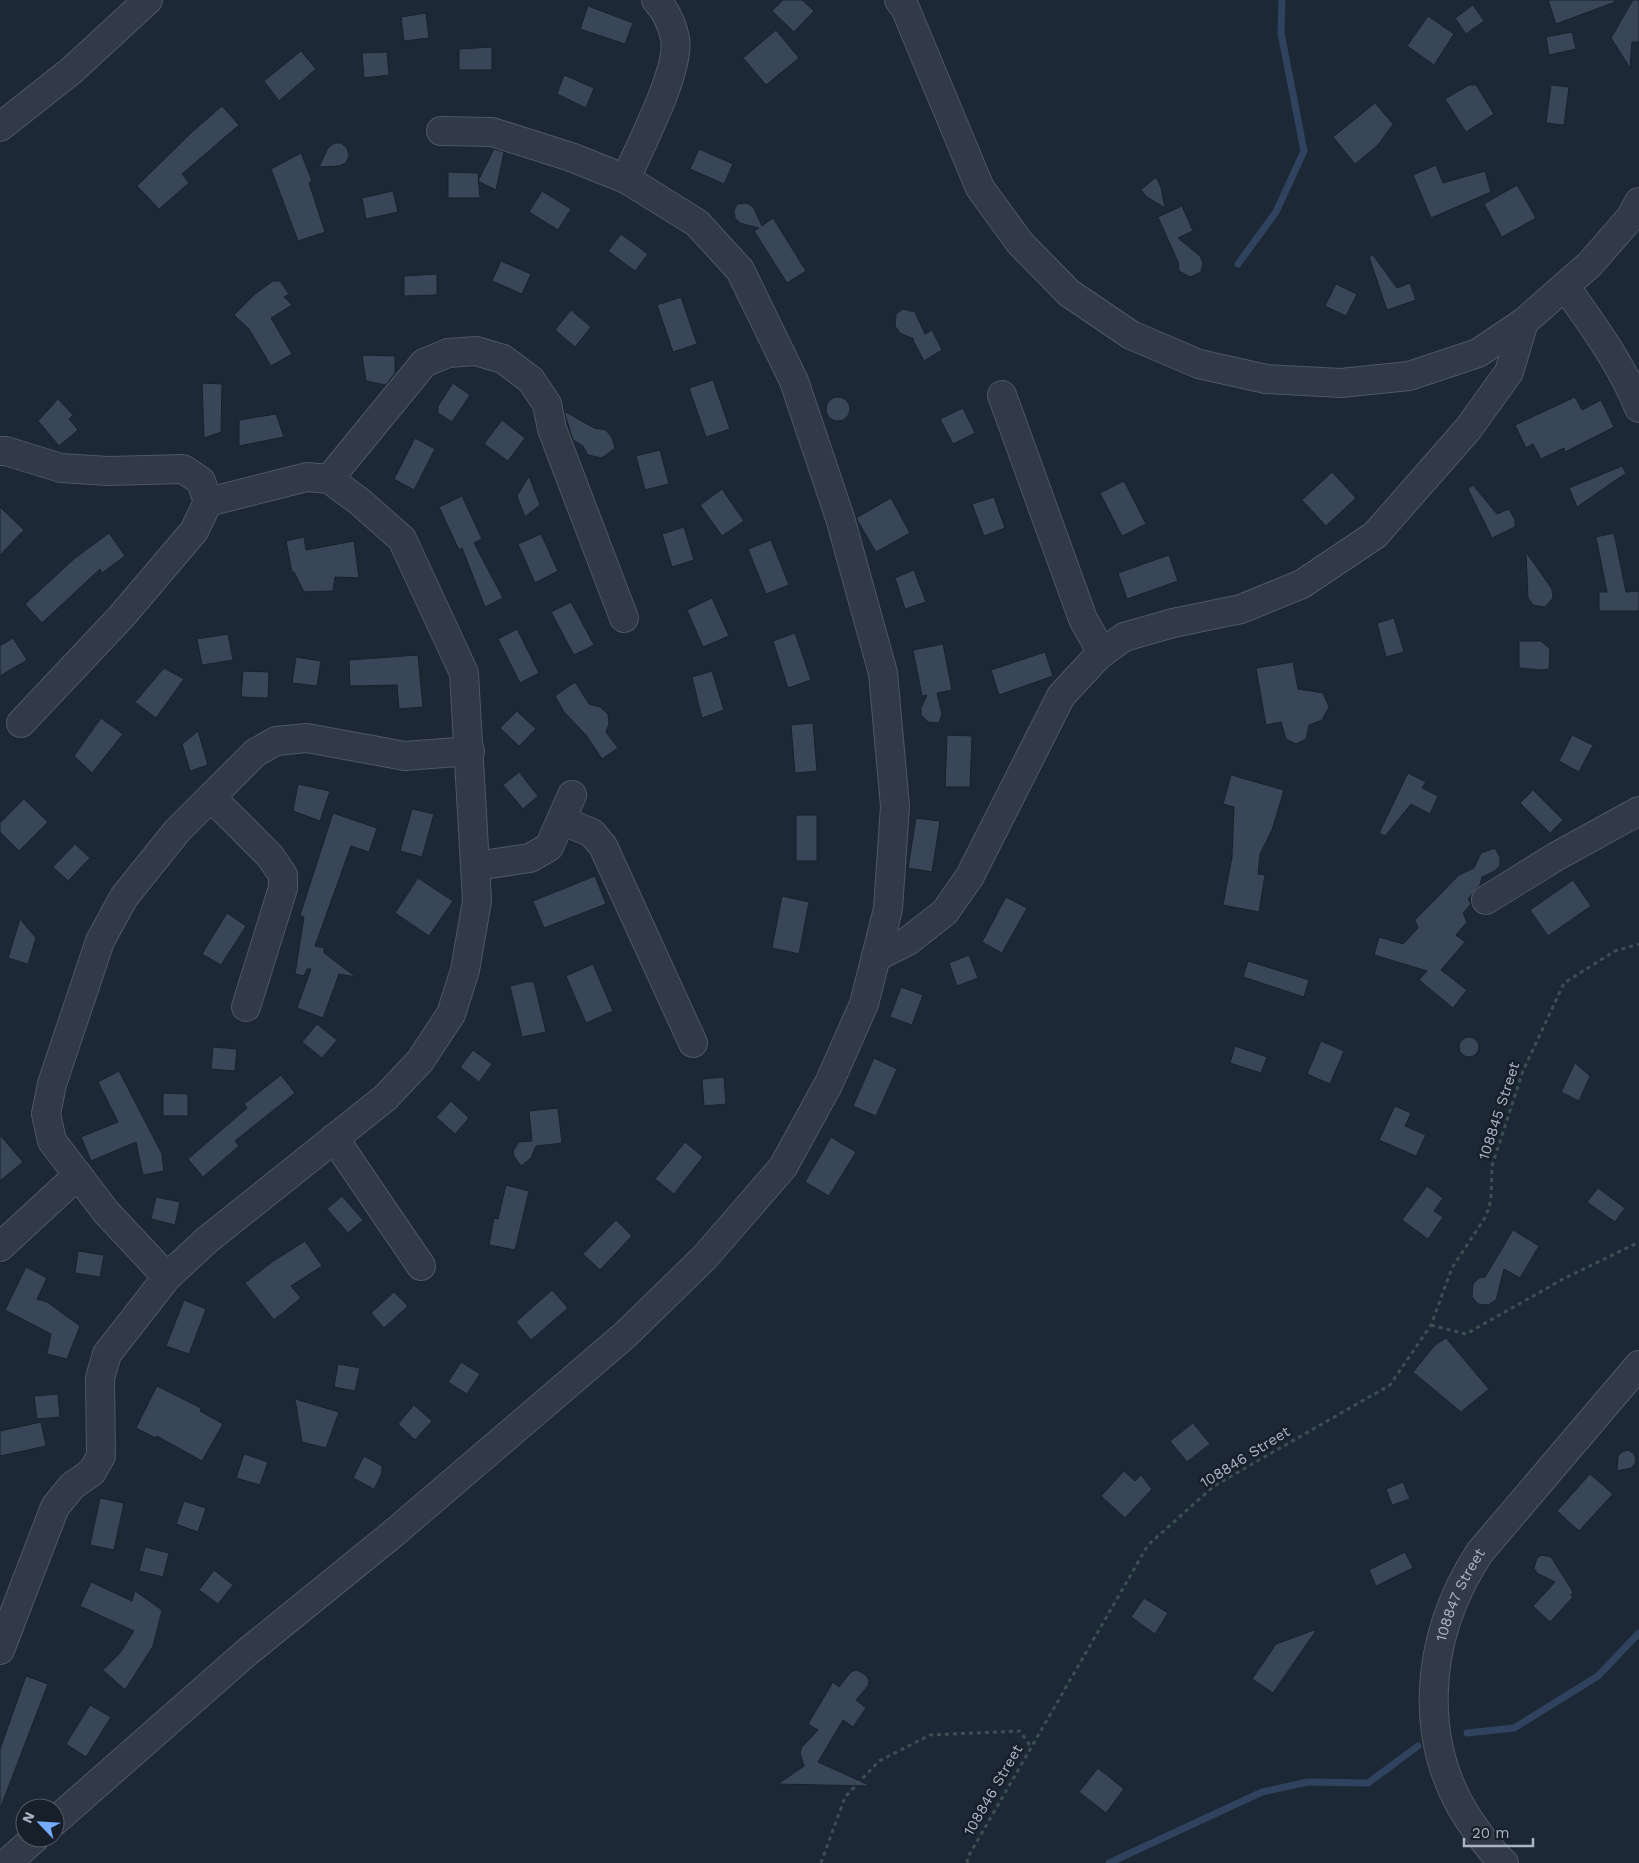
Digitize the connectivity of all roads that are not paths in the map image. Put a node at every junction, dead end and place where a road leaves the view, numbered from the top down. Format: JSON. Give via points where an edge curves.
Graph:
{"nodes":[{"id":1,"x":148,"y":0,"type":"edge"},
{"id":2,"x":656,"y":0,"type":"edge"},
{"id":3,"x":900,"y":0,"type":"edge"},
{"id":4,"x":0,"y":127,"type":"edge"},
{"id":5,"x":441,"y":131,"type":"dead end"},
{"id":6,"x":626,"y":178,"type":"junction"},
{"id":7,"x":1639,"y":202,"type":"edge"},
{"id":8,"x":1565,"y":286,"type":"junction"},
{"id":9,"x":1524,"y":322,"type":"junction"},
{"id":10,"x":1002,"y":395,"type":"dead end"},
{"id":11,"x":1639,"y":408,"type":"edge"},
{"id":12,"x":0,"y":451,"type":"edge"},
{"id":13,"x":330,"y":479,"type":"junction"},
{"id":14,"x":208,"y":502,"type":"junction"},
{"id":15,"x":624,"y":618,"type":"dead end"},
{"id":16,"x":1102,"y":652,"type":"junction"},
{"id":17,"x":21,"y":723,"type":"dead end"},
{"id":18,"x":470,"y":751,"type":"junction"},
{"id":19,"x":572,"y":794,"type":"dead end"},
{"id":20,"x":211,"y":797,"type":"junction"},
{"id":21,"x":1639,"y":811,"type":"edge"},
{"id":22,"x":561,"y":820,"type":"junction"},
{"id":23,"x":476,"y":866,"type":"junction"},
{"id":24,"x":1486,"y":900,"type":"dead end"},
{"id":25,"x":876,"y":957,"type":"junction"},
{"id":26,"x":246,"y":1007,"type":"dead end"},
{"id":27,"x":693,"y":1043,"type":"dead end"},
{"id":28,"x":334,"y":1138,"type":"junction"},
{"id":29,"x":78,"y":1175,"type":"junction"},
{"id":30,"x":0,"y":1247,"type":"edge"},
{"id":31,"x":421,"y":1266,"type":"dead end"},
{"id":32,"x":166,"y":1277,"type":"junction"},
{"id":33,"x":1639,"y":1365,"type":"edge"},
{"id":34,"x":0,"y":1650,"type":"edge"},
{"id":35,"x":65,"y":1812,"type":"edge"},
{"id":36,"x":24,"y":1848,"type":"edge"},
{"id":37,"x":7,"y":1863,"type":"edge"},
{"id":38,"x":1504,"y":1863,"type":"edge"}],
"edges":[{"from":1,"to":4,"type":"street","via":[[71,71]]},
{"from":2,"to":6,"type":"street","via":[[664,9],[675,38],[671,72]]},
{"from":3,"to":9,"type":"street","via":[[980,188],[1020,243],[1069,293],[1131,335],[1209,366],[1266,379],[1341,383],[1409,376],[1435,368],[1478,353]]},
{"from":5,"to":6,"type":"street","via":[[492,132]]},
{"from":6,"to":25,"type":"street","via":[[696,223],[740,270],[794,381],[840,518],[883,673],[895,806],[888,909]]},
{"from":7,"to":8,"type":"street","via":[[1630,218]]},
{"from":8,"to":9,"type":"street"},
{"from":8,"to":11,"type":"street","via":[[1611,351]]},
{"from":9,"to":16,"type":"street","via":[[1509,372],[1468,429],[1374,535],[1302,584],[1241,609],[1124,637]]},
{"from":10,"to":16,"type":"street","via":[[1083,619]]},
{"from":12,"to":14,"type":"street","via":[[60,468],[108,471],[183,469],[201,481]]},
{"from":13,"to":14,"type":"street","via":[[307,477]]},
{"from":13,"to":15,"type":"street","via":[[424,363],[448,353],[476,351],[503,359],[531,380],[547,404],[552,429]]},
{"from":13,"to":18,"type":"street","via":[[402,540],[464,673]]},
{"from":14,"to":17,"type":"street","via":[[194,532],[121,617]]},
{"from":16,"to":25,"type":"street","via":[[1061,696],[970,876],[945,912],[908,941]]},
{"from":18,"to":20,"type":"street","via":[[405,756],[307,738],[276,741],[255,753]]},
{"from":18,"to":23,"type":"street"},
{"from":19,"to":22,"type":"street"},
{"from":20,"to":26,"type":"street","via":[[270,856],[283,875],[283,888]]},
{"from":20,"to":29,"type":"street","via":[[176,831],[124,897],[100,940],[52,1084],[46,1114],[52,1141]]},
{"from":21,"to":24,"type":"street"},
{"from":22,"to":23,"type":"street","via":[[549,846],[530,858]]},
{"from":22,"to":27,"type":"street","via":[[592,833],[603,846]]},
{"from":23,"to":28,"type":"street","via":[[477,901],[465,970],[451,1014],[420,1061],[385,1098]]},
{"from":25,"to":35,"type":"street","via":[[864,1004],[830,1083],[783,1167],[705,1257],[625,1335],[395,1532],[246,1654]]},
{"from":28,"to":31,"type":"street"},
{"from":28,"to":32,"type":"street"},
{"from":29,"to":30,"type":"street"},
{"from":29,"to":32,"type":"street","via":[[106,1212]]},
{"from":32,"to":34,"type":"street","via":[[107,1354],[100,1378],[102,1456],[92,1472],[72,1486],[55,1507]]},
{"from":33,"to":38,"type":"street","name":"108847 Street","via":[[1480,1552],[1460,1585],[1445,1620],[1438,1652],[1433,1708],[1438,1749],[1453,1794],[1471,1823]]},
{"from":36,"to":37,"type":"street"}]}
